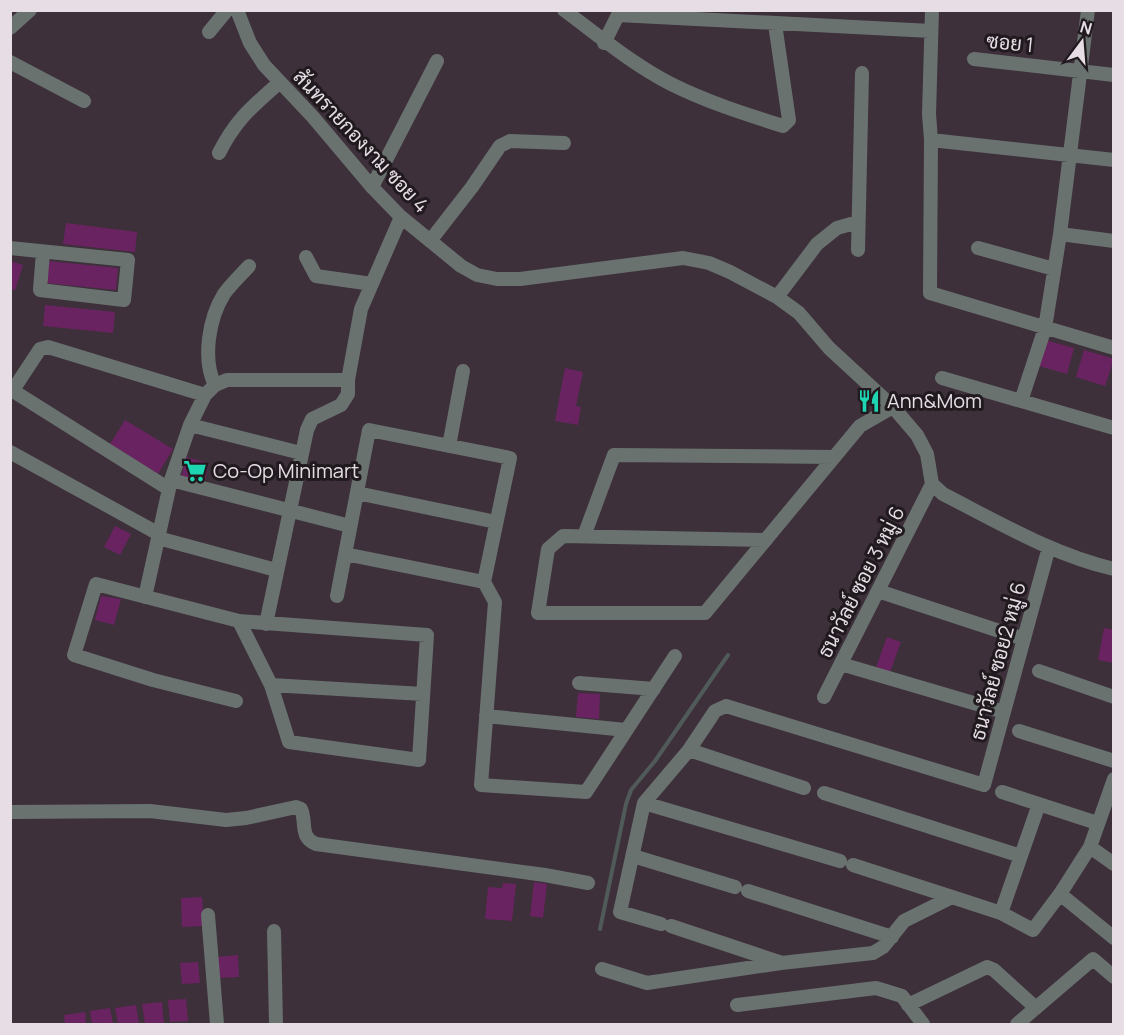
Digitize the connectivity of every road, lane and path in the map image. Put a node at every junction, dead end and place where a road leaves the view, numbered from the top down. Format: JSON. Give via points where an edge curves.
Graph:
{"nodes":[{"id":1,"x":30,"y":10,"type":"edge"},
{"id":2,"x":227,"y":10,"type":"edge"},
{"id":3,"x":237,"y":10,"type":"edge"},
{"id":4,"x":564,"y":10,"type":"edge"},
{"id":5,"x":932,"y":10,"type":"edge"},
{"id":6,"x":1088,"y":10,"type":"edge"},
{"id":7,"x":619,"y":13,"type":"edge"},
{"id":8,"x":775,"y":24,"type":"junction"},
{"id":9,"x":10,"y":28,"type":"edge"},
{"id":10,"x":931,"y":31,"type":"junction"},
{"id":11,"x":209,"y":32,"type":"dead end"},
{"id":12,"x":604,"y":43,"type":"junction"},
{"id":13,"x":974,"y":58,"type":"dead end"},
{"id":14,"x":437,"y":61,"type":"dead end"},
{"id":15,"x":10,"y":62,"type":"edge"},
{"id":16,"x":1079,"y":70,"type":"junction"},
{"id":17,"x":862,"y":73,"type":"dead end"},
{"id":18,"x":1113,"y":75,"type":"edge"},
{"id":19,"x":280,"y":82,"type":"junction"},
{"id":20,"x":84,"y":101,"type":"dead end"},
{"id":21,"x":931,"y":140,"type":"junction"},
{"id":22,"x":564,"y":143,"type":"dead end"},
{"id":23,"x":219,"y":153,"type":"dead end"},
{"id":24,"x":1070,"y":155,"type":"junction"},
{"id":25,"x":1113,"y":160,"type":"edge"},
{"id":26,"x":372,"y":187,"type":"junction"},
{"id":27,"x":401,"y":217,"type":"junction"},
{"id":28,"x":858,"y":222,"type":"junction"},
{"id":29,"x":1060,"y":234,"type":"junction"},
{"id":30,"x":430,"y":241,"type":"junction"},
{"id":31,"x":1113,"y":241,"type":"edge"},
{"id":32,"x":10,"y":248,"type":"edge"},
{"id":33,"x":978,"y":248,"type":"dead end"},
{"id":34,"x":858,"y":250,"type":"dead end"},
{"id":35,"x":43,"y":252,"type":"junction"},
{"id":36,"x":306,"y":257,"type":"dead end"},
{"id":37,"x":249,"y":266,"type":"dead end"},
{"id":38,"x":1054,"y":269,"type":"junction"},
{"id":39,"x":372,"y":284,"type":"junction"},
{"id":40,"x":777,"y":297,"type":"junction"},
{"id":41,"x":1045,"y":328,"type":"junction"},
{"id":42,"x":1113,"y":348,"type":"edge"},
{"id":43,"x":463,"y":371,"type":"dead end"},
{"id":44,"x":942,"y":378,"type":"dead end"},
{"id":45,"x":348,"y":380,"type":"junction"},
{"id":46,"x":215,"y":385,"type":"junction"},
{"id":47,"x":12,"y":390,"type":"edge"},
{"id":48,"x":205,"y":395,"type":"junction"},
{"id":49,"x":1021,"y":401,"type":"junction"},
{"id":50,"x":892,"y":407,"type":"junction"},
{"id":51,"x":190,"y":425,"type":"junction"},
{"id":52,"x":1113,"y":428,"type":"edge"},
{"id":53,"x":449,"y":446,"type":"junction"},
{"id":54,"x":10,"y":452,"type":"edge"},
{"id":55,"x":301,"y":453,"type":"junction"},
{"id":56,"x":833,"y":457,"type":"junction"},
{"id":57,"x":170,"y":484,"type":"junction"},
{"id":58,"x":932,"y":484,"type":"junction"},
{"id":59,"x":357,"y":493,"type":"junction"},
{"id":60,"x":288,"y":511,"type":"junction"},
{"id":61,"x":496,"y":522,"type":"junction"},
{"id":62,"x":350,"y":526,"type":"junction"},
{"id":63,"x":159,"y":536,"type":"junction"},
{"id":64,"x":584,"y":536,"type":"junction"},
{"id":65,"x":766,"y":540,"type":"junction"},
{"id":66,"x":1049,"y":548,"type":"junction"},
{"id":67,"x":345,"y":554,"type":"junction"},
{"id":68,"x":1113,"y":569,"type":"edge"},
{"id":69,"x":276,"y":570,"type":"junction"},
{"id":70,"x":484,"y":582,"type":"junction"},
{"id":71,"x":878,"y":591,"type":"junction"},
{"id":72,"x":337,"y":596,"type":"dead end"},
{"id":73,"x":145,"y":597,"type":"junction"},
{"id":74,"x":239,"y":621,"type":"junction"},
{"id":75,"x":266,"y":624,"type":"junction"},
{"id":76,"x":1024,"y":639,"type":"junction"},
{"id":77,"x":675,"y":656,"type":"dead end"},
{"id":78,"x":841,"y":664,"type":"junction"},
{"id":79,"x":1039,"y":671,"type":"dead end"},
{"id":80,"x":579,"y":683,"type":"dead end"},
{"id":81,"x":272,"y":685,"type":"junction"},
{"id":82,"x":654,"y":688,"type":"junction"},
{"id":83,"x":423,"y":694,"type":"junction"},
{"id":84,"x":1113,"y":697,"type":"edge"},
{"id":85,"x":824,"y":698,"type":"dead end"},
{"id":86,"x":236,"y":701,"type":"dead end"},
{"id":87,"x":1004,"y":712,"type":"junction"},
{"id":88,"x":486,"y":716,"type":"junction"},
{"id":89,"x":626,"y":730,"type":"junction"},
{"id":90,"x":1019,"y":731,"type":"dead end"},
{"id":91,"x":689,"y":750,"type":"junction"},
{"id":92,"x":1113,"y":760,"type":"edge"},
{"id":93,"x":1113,"y":779,"type":"edge"},
{"id":94,"x":804,"y":788,"type":"dead end"},
{"id":95,"x":1002,"y":792,"type":"dead end"},
{"id":96,"x":824,"y":793,"type":"dead end"},
{"id":97,"x":644,"y":803,"type":"junction"},
{"id":98,"x":1038,"y":804,"type":"junction"},
{"id":99,"x":10,"y":812,"type":"edge"},
{"id":100,"x":1097,"y":823,"type":"junction"},
{"id":101,"x":1090,"y":847,"type":"junction"},
{"id":102,"x":633,"y":856,"type":"junction"},
{"id":103,"x":1021,"y":856,"type":"junction"},
{"id":104,"x":840,"y":861,"type":"dead end"},
{"id":105,"x":1113,"y":864,"type":"edge"},
{"id":106,"x":854,"y":865,"type":"dead end"},
{"id":107,"x":588,"y":883,"type":"dead end"},
{"id":108,"x":1060,"y":894,"type":"junction"},
{"id":109,"x":952,"y":897,"type":"junction"},
{"id":110,"x":1001,"y":914,"type":"junction"},
{"id":111,"x":208,"y":915,"type":"dead end"},
{"id":112,"x":274,"y":931,"type":"dead end"},
{"id":113,"x":892,"y":938,"type":"junction"},
{"id":114,"x":1113,"y":938,"type":"edge"},
{"id":115,"x":781,"y":963,"type":"junction"},
{"id":116,"x":602,"y":969,"type":"dead end"},
{"id":117,"x":1113,"y":977,"type":"edge"},
{"id":118,"x":737,"y":1005,"type":"dead end"},
{"id":119,"x":908,"y":1005,"type":"junction"},
{"id":120,"x":1036,"y":1008,"type":"junction"},
{"id":121,"x":217,"y":1024,"type":"edge"},
{"id":122,"x":276,"y":1024,"type":"edge"},
{"id":123,"x":923,"y":1024,"type":"edge"},
{"id":124,"x":1017,"y":1024,"type":"edge"}],
"edges":[{"from":1,"to":9,"type":"street"},
{"from":2,"to":11,"type":"street"},
{"from":3,"to":19,"type":"street","name":"สันทรายกองงาม ซอย 4","via":[[250,44]]},
{"from":4,"to":12,"type":"street"},
{"from":5,"to":10,"type":"street"},
{"from":6,"to":16,"type":"street"},
{"from":7,"to":8,"type":"street"},
{"from":7,"to":12,"type":"street"},
{"from":8,"to":10,"type":"street"},
{"from":8,"to":12,"type":"street","via":[[789,120],[783,126],[717,105],[669,83]]},
{"from":10,"to":21,"type":"street"},
{"from":13,"to":16,"type":"street","name":"ซอย 1"},
{"from":14,"to":26,"type":"street"},
{"from":15,"to":20,"type":"street"},
{"from":16,"to":18,"type":"street","name":"ซอย 1"},
{"from":16,"to":24,"type":"street"},
{"from":17,"to":28,"type":"street"},
{"from":19,"to":23,"type":"street","via":[[244,114]]},
{"from":19,"to":26,"type":"street","name":"สันทรายกองงาม ซอย 4"},
{"from":21,"to":24,"type":"street"},
{"from":21,"to":41,"type":"street","via":[[930,293]]},
{"from":22,"to":30,"type":"street","via":[[510,141],[500,146]]},
{"from":24,"to":25,"type":"street"},
{"from":24,"to":29,"type":"street"},
{"from":26,"to":27,"type":"street","name":"สันทรายกองงาม ซอย 4"},
{"from":27,"to":30,"type":"street","name":"สันทรายกองงาม ซอย 4"},
{"from":27,"to":39,"type":"street"},
{"from":28,"to":34,"type":"street"},
{"from":28,"to":40,"type":"street","via":[[837,228],[817,244]]},
{"from":29,"to":31,"type":"street"},
{"from":29,"to":38,"type":"street"},
{"from":30,"to":40,"type":"street","name":"สันทรายกองงาม ซอย 4","via":[[461,267],[497,279],[683,258],[709,263]]},
{"from":32,"to":35,"type":"street"},
{"from":33,"to":38,"type":"street"},
{"from":35,"to":35,"type":"street","via":[[128,260],[124,300],[40,290]]},
{"from":36,"to":39,"type":"street","via":[[316,276]]},
{"from":37,"to":46,"type":"street","via":[[217,308],[208,357]]},
{"from":38,"to":41,"type":"street"},
{"from":39,"to":45,"type":"street","via":[[361,309]]},
{"from":40,"to":50,"type":"street","name":"สันทรายกองงาม ซอย 4","via":[[799,313],[829,348]]},
{"from":41,"to":42,"type":"street"},
{"from":41,"to":49,"type":"street"},
{"from":43,"to":53,"type":"street"},
{"from":44,"to":49,"type":"street"},
{"from":45,"to":46,"type":"street","via":[[227,380]]},
{"from":45,"to":55,"type":"street","via":[[348,394],[341,405],[312,419]]},
{"from":46,"to":48,"type":"street"},
{"from":47,"to":48,"type":"street","via":[[40,349],[48,347]]},
{"from":47,"to":57,"type":"street"},
{"from":48,"to":51,"type":"street"},
{"from":49,"to":52,"type":"street"},
{"from":50,"to":56,"type":"street","via":[[860,426]]},
{"from":50,"to":58,"type":"street","name":"สันทรายกองงาม ซอย 4","via":[[927,454]]},
{"from":51,"to":55,"type":"street"},
{"from":51,"to":57,"type":"street"},
{"from":53,"to":59,"type":"street","via":[[369,430]]},
{"from":53,"to":61,"type":"street","via":[[510,458]]},
{"from":54,"to":63,"type":"street"},
{"from":55,"to":60,"type":"street"},
{"from":56,"to":64,"type":"street","via":[[614,455]]},
{"from":56,"to":65,"type":"street"},
{"from":57,"to":60,"type":"street"},
{"from":57,"to":63,"type":"street"},
{"from":58,"to":66,"type":"street","via":[[944,494]]},
{"from":58,"to":71,"type":"street","name":"ธนาวัลย์ ซอย 3 หมู่ 6"},
{"from":59,"to":61,"type":"street"},
{"from":59,"to":62,"type":"street"},
{"from":60,"to":62,"type":"street"},
{"from":60,"to":69,"type":"street"},
{"from":61,"to":70,"type":"street"},
{"from":62,"to":67,"type":"street"},
{"from":63,"to":69,"type":"street"},
{"from":63,"to":73,"type":"street"},
{"from":64,"to":65,"type":"street"},
{"from":64,"to":65,"type":"street","via":[[563,536],[548,549],[538,613],[705,613]]},
{"from":66,"to":68,"type":"street"},
{"from":66,"to":76,"type":"street","name":"ธนาวัลย์ ซอย2 หมู่ 6"},
{"from":67,"to":70,"type":"street"},
{"from":67,"to":72,"type":"street"},
{"from":69,"to":75,"type":"street"},
{"from":70,"to":88,"type":"street","via":[[495,602]]},
{"from":71,"to":76,"type":"street"},
{"from":71,"to":78,"type":"street","name":"ธนาวัลย์ ซอย 3 หมู่ 6"},
{"from":73,"to":74,"type":"street"},
{"from":73,"to":86,"type":"street","via":[[96,584],[74,655]]},
{"from":74,"to":75,"type":"street"},
{"from":74,"to":81,"type":"street"},
{"from":75,"to":83,"type":"street","via":[[427,635]]},
{"from":76,"to":87,"type":"street","name":"ธนาวัลย์ ซอย2 หมู่ 6"},
{"from":77,"to":82,"type":"street"},
{"from":78,"to":85,"type":"street","name":"ธนาวัลย์ ซอย 3 หมู่ 6"},
{"from":78,"to":87,"type":"street"},
{"from":79,"to":84,"type":"street"},
{"from":80,"to":82,"type":"street"},
{"from":81,"to":83,"type":"street"},
{"from":81,"to":83,"type":"street","via":[[289,742],[419,760]]},
{"from":82,"to":89,"type":"street"},
{"from":87,"to":91,"type":"street","name":"ธนาวัลย์ ซอย2 หมู่ 6","via":[[984,785],[726,706],[715,711]]},
{"from":88,"to":89,"type":"street"},
{"from":88,"to":89,"type":"street","via":[[481,785],[586,792]]},
{"from":90,"to":92,"type":"street"},
{"from":91,"to":94,"type":"street"},
{"from":91,"to":97,"type":"street"},
{"from":93,"to":100,"type":"street"},
{"from":95,"to":98,"type":"street"},
{"from":96,"to":103,"type":"street"},
{"from":97,"to":102,"type":"street"},
{"from":97,"to":104,"type":"street"},
{"from":98,"to":100,"type":"street"},
{"from":98,"to":103,"type":"street"},
{"from":99,"to":107,"type":"street","via":[[150,811],[226,820],[296,807],[303,814],[304,834],[316,844]]},
{"from":100,"to":101,"type":"street"},
{"from":101,"to":105,"type":"street"},
{"from":101,"to":108,"type":"street"},
{"from":102,"to":113,"type":"street"},
{"from":102,"to":115,"type":"street","via":[[620,912]]},
{"from":103,"to":110,"type":"street"},
{"from":106,"to":109,"type":"street"},
{"from":108,"to":110,"type":"street","via":[[1033,930]]},
{"from":108,"to":114,"type":"street"},
{"from":109,"to":110,"type":"street"},
{"from":109,"to":113,"type":"street","via":[[904,921]]},
{"from":111,"to":121,"type":"street"},
{"from":112,"to":122,"type":"street"},
{"from":113,"to":115,"type":"street","via":[[873,953]]},
{"from":115,"to":116,"type":"street","via":[[647,983]]},
{"from":117,"to":120,"type":"street","via":[[1093,959]]},
{"from":118,"to":119,"type":"street","via":[[876,988],[902,996]]},
{"from":119,"to":120,"type":"street","via":[[987,967]]},
{"from":119,"to":123,"type":"street"},
{"from":120,"to":124,"type":"street"}]}
